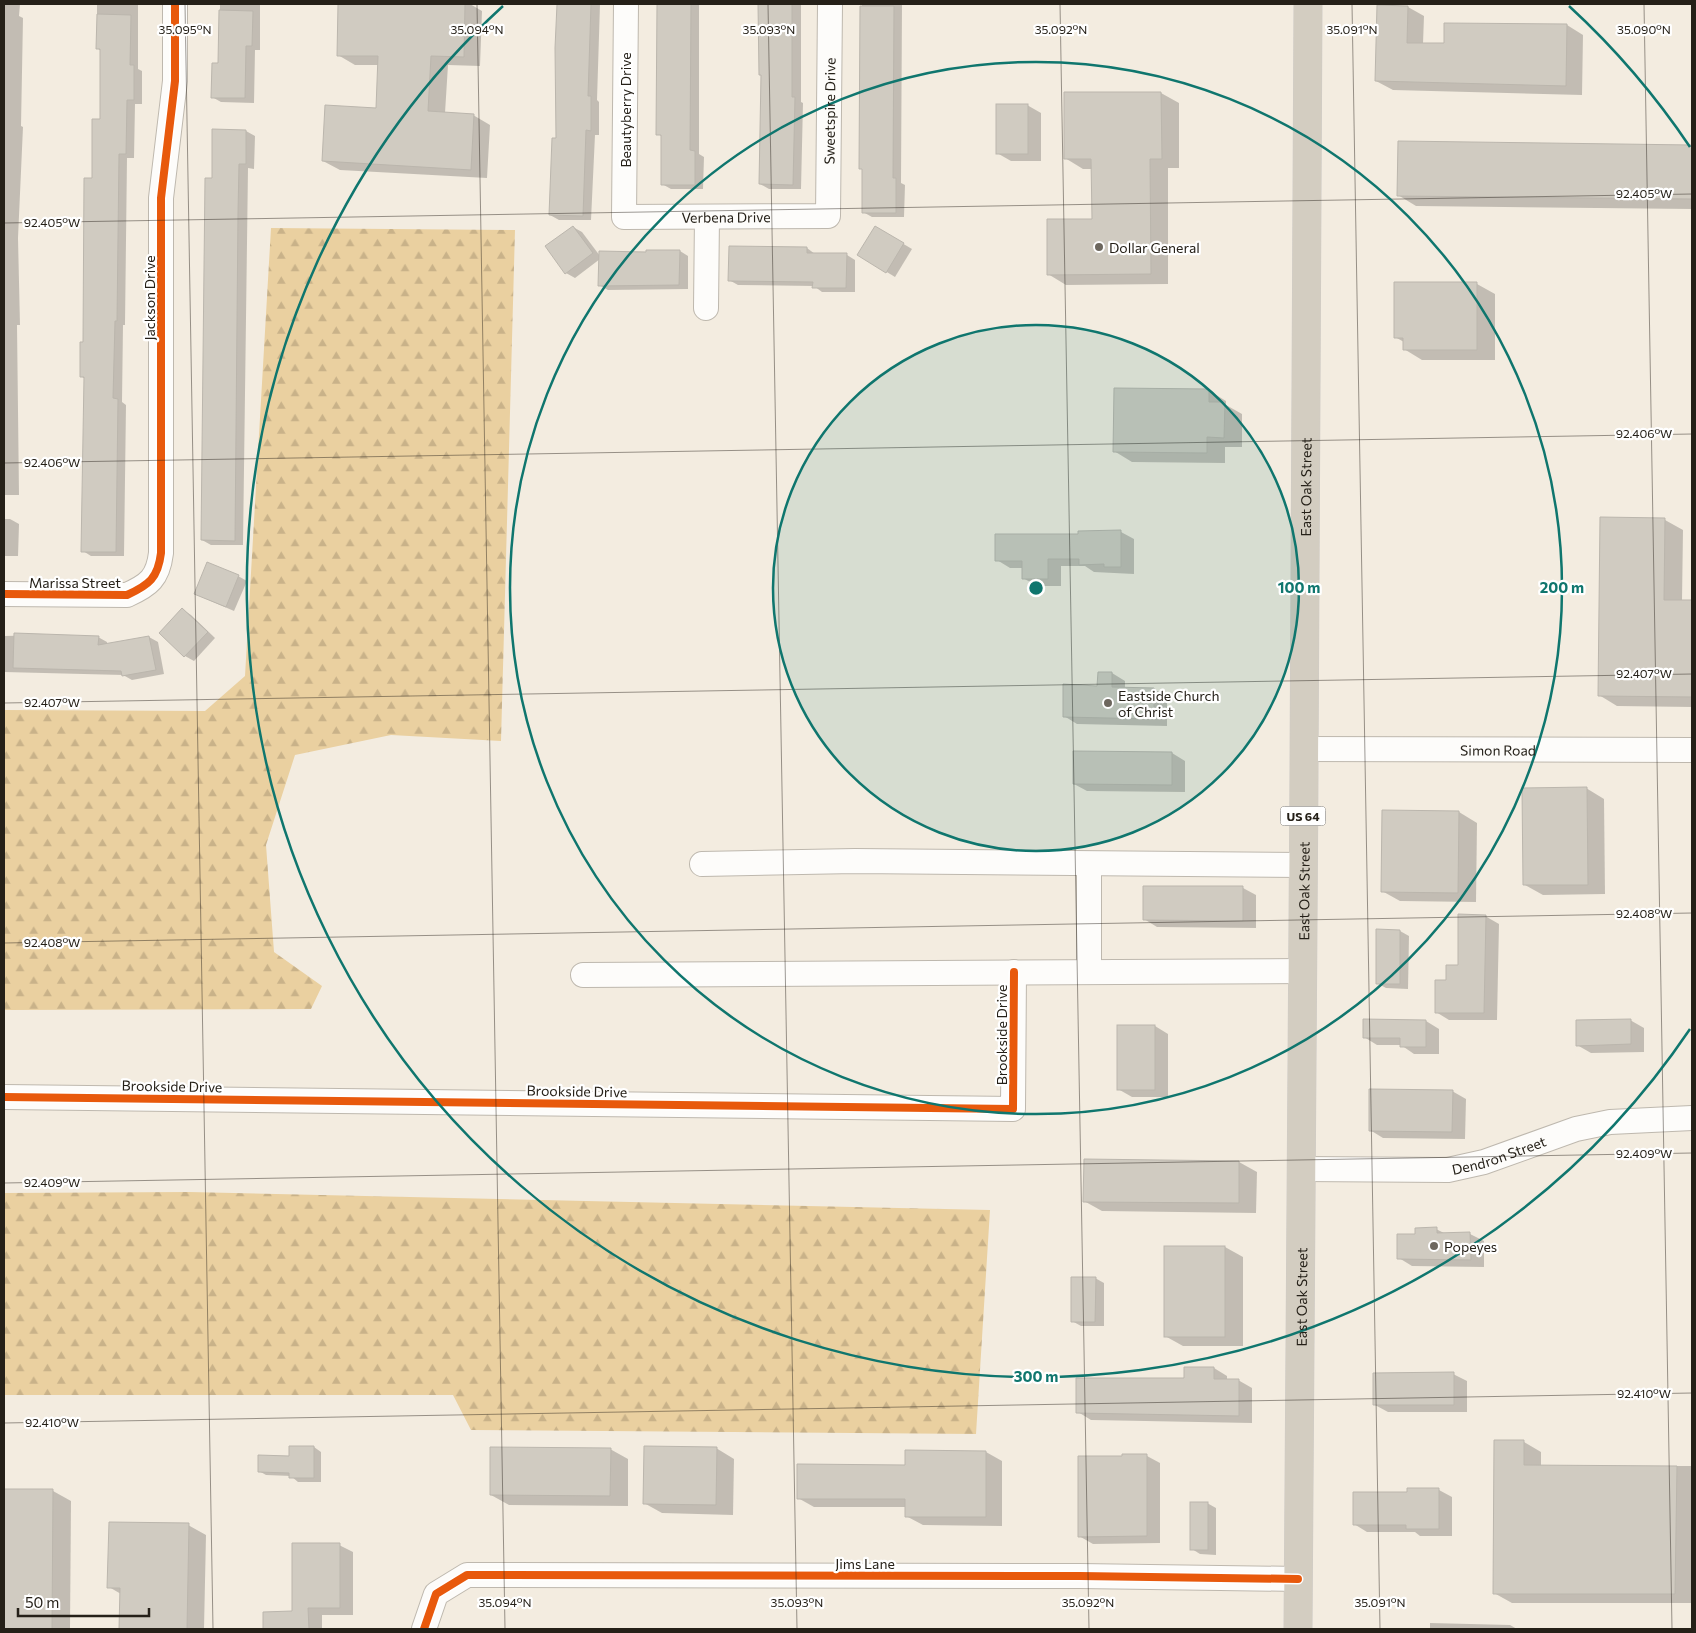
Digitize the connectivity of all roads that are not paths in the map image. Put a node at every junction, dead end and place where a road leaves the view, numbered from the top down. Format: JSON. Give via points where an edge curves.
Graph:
{"nodes":[{"id":1,"x":175,"y":4,"type":"edge"},
{"id":2,"x":626,"y":4,"type":"edge"},
{"id":3,"x":830,"y":4,"type":"edge"},
{"id":4,"x":1308,"y":4,"type":"edge"},
{"id":5,"x":707,"y":216,"type":"junction"},
{"id":6,"x":828,"y":216,"type":"joint"},
{"id":7,"x":624,"y":217,"type":"joint"},
{"id":8,"x":706,"y":308,"type":"dead end"},
{"id":9,"x":145,"y":587,"type":"joint"},
{"id":10,"x":4,"y":594,"type":"edge"},
{"id":11,"x":1303,"y":749,"type":"junction"},
{"id":12,"x":1692,"y":750,"type":"edge"},
{"id":13,"x":702,"y":864,"type":"dead end"},
{"id":14,"x":1089,"y":864,"type":"junction"},
{"id":15,"x":1304,"y":865,"type":"junction"},
{"id":16,"x":1089,"y":971,"type":"junction"},
{"id":17,"x":1304,"y":971,"type":"junction"},
{"id":18,"x":1014,"y":972,"type":"junction"},
{"id":19,"x":583,"y":975,"type":"dead end"},
{"id":20,"x":4,"y":1097,"type":"edge"},
{"id":21,"x":1692,"y":1118,"type":"edge"},
{"id":22,"x":1302,"y":1168,"type":"junction"},
{"id":23,"x":1298,"y":1580,"type":"junction"},
{"id":24,"x":424,"y":1629,"type":"edge"},
{"id":25,"x":1298,"y":1629,"type":"edge"}],
"edges":[{"from":1,"to":9,"type":"street","name":"Jackson Drive","via":[[175,81],[161,198],[161,553],[159,570]]},
{"from":2,"to":7,"type":"street","name":"Beautyberry Drive"},
{"from":3,"to":6,"type":"street","name":"Sweetspire Drive"},
{"from":4,"to":11,"type":"highway","name":"East Oak Street","number":"US 64"},
{"from":5,"to":6,"type":"street","name":"Verbena Drive"},
{"from":5,"to":7,"type":"street","name":"Verbena Drive"},
{"from":5,"to":8,"type":"street"},
{"from":9,"to":10,"type":"street","name":"Marissa Street","via":[[127,595]]},
{"from":11,"to":12,"type":"street","name":"Simon Road"},
{"from":11,"to":15,"type":"highway","name":"East Oak Street","number":"US 64"},
{"from":13,"to":14,"type":"street","via":[[856,861]]},
{"from":14,"to":15,"type":"street"},
{"from":14,"to":16,"type":"street"},
{"from":15,"to":17,"type":"highway","name":"East Oak Street","number":"US 64"},
{"from":16,"to":17,"type":"street","name":"Brookside Drive"},
{"from":16,"to":18,"type":"street","name":"Brookside Drive"},
{"from":17,"to":22,"type":"highway","name":"East Oak Street","number":"US 64"},
{"from":18,"to":19,"type":"street","name":"Brookside Drive"},
{"from":18,"to":20,"type":"street","name":"Brookside Drive","via":[[1013,1109]]},
{"from":21,"to":22,"type":"street","name":"Dendron Street","via":[[1610,1122],[1576,1129],[1484,1162],[1448,1170]]},
{"from":22,"to":23,"type":"highway","name":"East Oak Street","number":"US 64"},
{"from":23,"to":24,"type":"street","name":"Jims Lane","via":[[1080,1576],[467,1575],[436,1594]]},
{"from":23,"to":25,"type":"highway","name":"East Oak Street","number":"US 64"}]}
